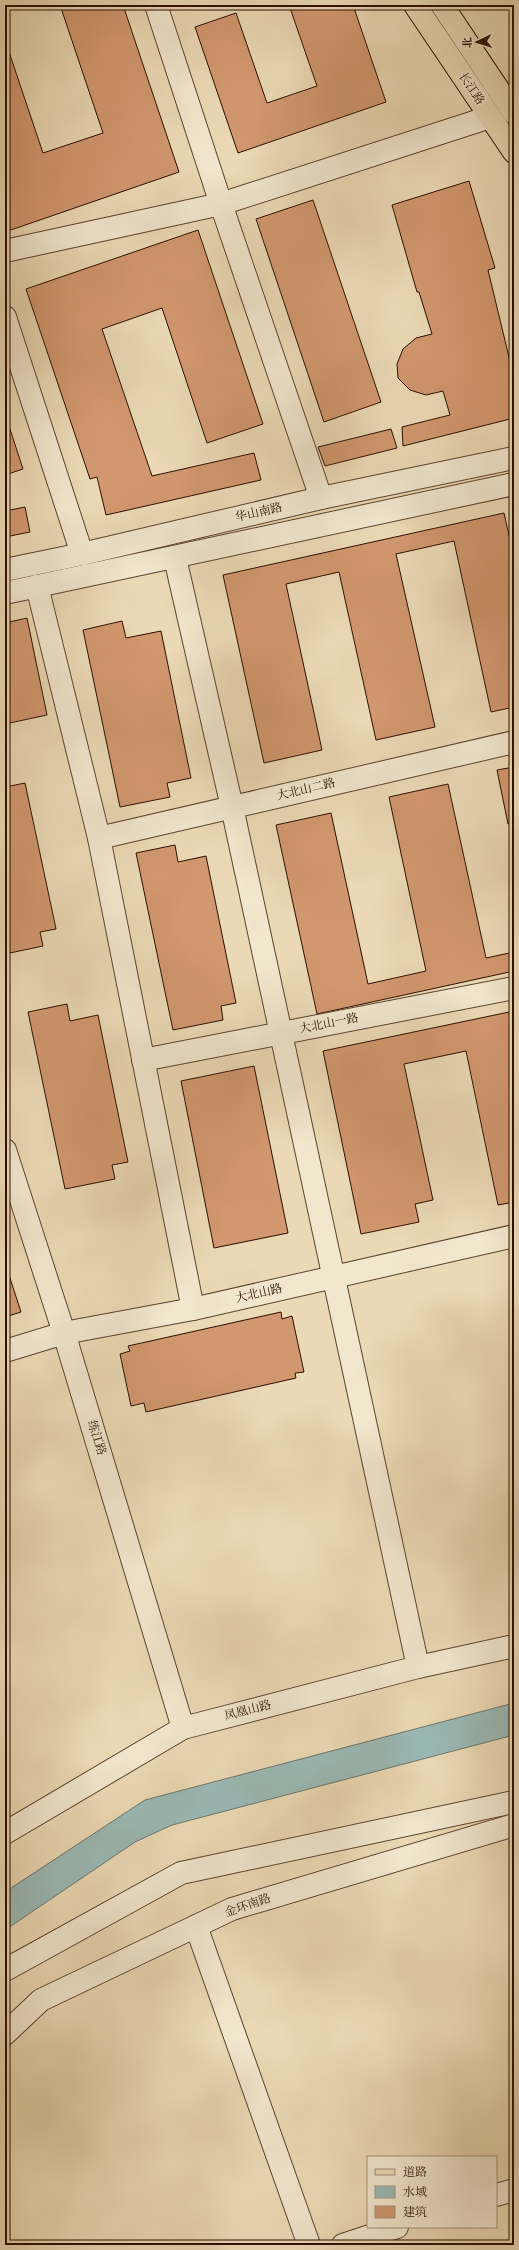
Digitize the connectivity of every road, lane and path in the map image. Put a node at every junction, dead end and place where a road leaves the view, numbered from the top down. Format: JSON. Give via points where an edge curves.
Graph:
{"nodes":[{"id":1,"x":156,"y":5,"type":"edge"},
{"id":2,"x":415,"y":5,"type":"edge"},
{"id":3,"x":442,"y":5,"type":"edge"},
{"id":4,"x":514,"y":112,"type":"edge"},
{"id":5,"x":490,"y":117,"type":"junction"},
{"id":6,"x":514,"y":152,"type":"edge"},
{"id":7,"x":221,"y":204,"type":"junction"},
{"id":8,"x":5,"y":251,"type":"edge"},
{"id":9,"x":5,"y":317,"type":"edge"},
{"id":10,"x":514,"y":458,"type":"edge"},
{"id":11,"x":514,"y":484,"type":"edge"},
{"id":12,"x":321,"y":498,"type":"junction"},
{"id":13,"x":82,"y":554,"type":"junction"},
{"id":14,"x":175,"y":558,"type":"junction"},
{"id":15,"x":5,"y":570,"type":"edge"},
{"id":16,"x":37,"y":586,"type":"junction"},
{"id":17,"x":5,"y":593,"type":"edge"},
{"id":18,"x":514,"y":742,"type":"edge"},
{"id":19,"x":232,"y":807,"type":"junction"},
{"id":20,"x":99,"y":838,"type":"junction"},
{"id":21,"x":514,"y":988,"type":"edge"},
{"id":22,"x":279,"y":1033,"type":"junction"},
{"id":23,"x":143,"y":1060,"type":"junction"},
{"id":24,"x":5,"y":1150,"type":"edge"},
{"id":25,"x":514,"y":1236,"type":"edge"},
{"id":26,"x":332,"y":1277,"type":"junction"},
{"id":27,"x":193,"y":1309,"type":"junction"},
{"id":28,"x":64,"y":1333,"type":"junction"},
{"id":29,"x":5,"y":1351,"type":"edge"},
{"id":30,"x":514,"y":1646,"type":"edge"},
{"id":31,"x":418,"y":1667,"type":"junction"},
{"id":32,"x":183,"y":1728,"type":"junction"},
{"id":33,"x":514,"y":1802,"type":"edge"},
{"id":34,"x":514,"y":1826,"type":"edge"},
{"id":35,"x":5,"y":1833,"type":"edge"},
{"id":36,"x":196,"y":1926,"type":"junction"},
{"id":37,"x":5,"y":1970,"type":"edge"},
{"id":38,"x":29,"y":2012,"type":"junction"},
{"id":39,"x":5,"y":2020,"type":"edge"},
{"id":40,"x":5,"y":2034,"type":"edge"},
{"id":41,"x":514,"y":2190,"type":"edge"},
{"id":42,"x":497,"y":2195,"type":"edge"},
{"id":43,"x":394,"y":2228,"type":"edge"},
{"id":44,"x":309,"y":2245,"type":"edge"},
{"id":45,"x":343,"y":2245,"type":"edge"}],
"edges":[{"from":1,"to":7,"type":"street"},
{"from":2,"to":5,"type":"main road","name":"长江路"},
{"from":3,"to":4,"type":"main road","name":"长江路"},
{"from":5,"to":6,"type":"main road","name":"长江路"},
{"from":5,"to":7,"type":"street"},
{"from":7,"to":8,"type":"street"},
{"from":7,"to":12,"type":"street"},
{"from":9,"to":13,"type":"street"},
{"from":10,"to":12,"type":"street","name":"华山南路"},
{"from":11,"to":14,"type":"street"},
{"from":12,"to":13,"type":"street","name":"华山南路"},
{"from":13,"to":15,"type":"street","name":"华山南路"},
{"from":14,"to":16,"type":"street"},
{"from":14,"to":19,"type":"street"},
{"from":16,"to":17,"type":"street"},
{"from":16,"to":20,"type":"street"},
{"from":18,"to":19,"type":"street","name":"大北山二路"},
{"from":19,"to":20,"type":"street","name":"大北山二路"},
{"from":19,"to":22,"type":"street"},
{"from":20,"to":23,"type":"street"},
{"from":21,"to":22,"type":"street","name":"大北山一路"},
{"from":22,"to":23,"type":"street","name":"大北山一路"},
{"from":22,"to":26,"type":"street"},
{"from":23,"to":27,"type":"street"},
{"from":24,"to":28,"type":"street","name":"练江路"},
{"from":25,"to":26,"type":"street","name":"大北山路"},
{"from":26,"to":27,"type":"street","name":"大北山路"},
{"from":26,"to":31,"type":"street"},
{"from":27,"to":28,"type":"street","name":"大北山路"},
{"from":28,"to":29,"type":"street","name":"大北山路"},
{"from":28,"to":32,"type":"street","name":"练江路"},
{"from":30,"to":31,"type":"street","name":"凤凰山路"},
{"from":31,"to":32,"type":"street","name":"凤凰山路"},
{"from":32,"to":35,"type":"street","name":"凤凰山路"},
{"from":33,"to":37,"type":"street","via":[[181,1873]]},
{"from":34,"to":36,"type":"street","name":"金环南路","via":[[232,1909]]},
{"from":36,"to":38,"type":"street","name":"金环南路","via":[[41,2000]]},
{"from":36,"to":44,"type":"street"},
{"from":38,"to":39,"type":"street"},
{"from":38,"to":40,"type":"street","name":"金环南路"},
{"from":41,"to":42,"type":"street"},
{"from":43,"to":45,"type":"street"}]}
